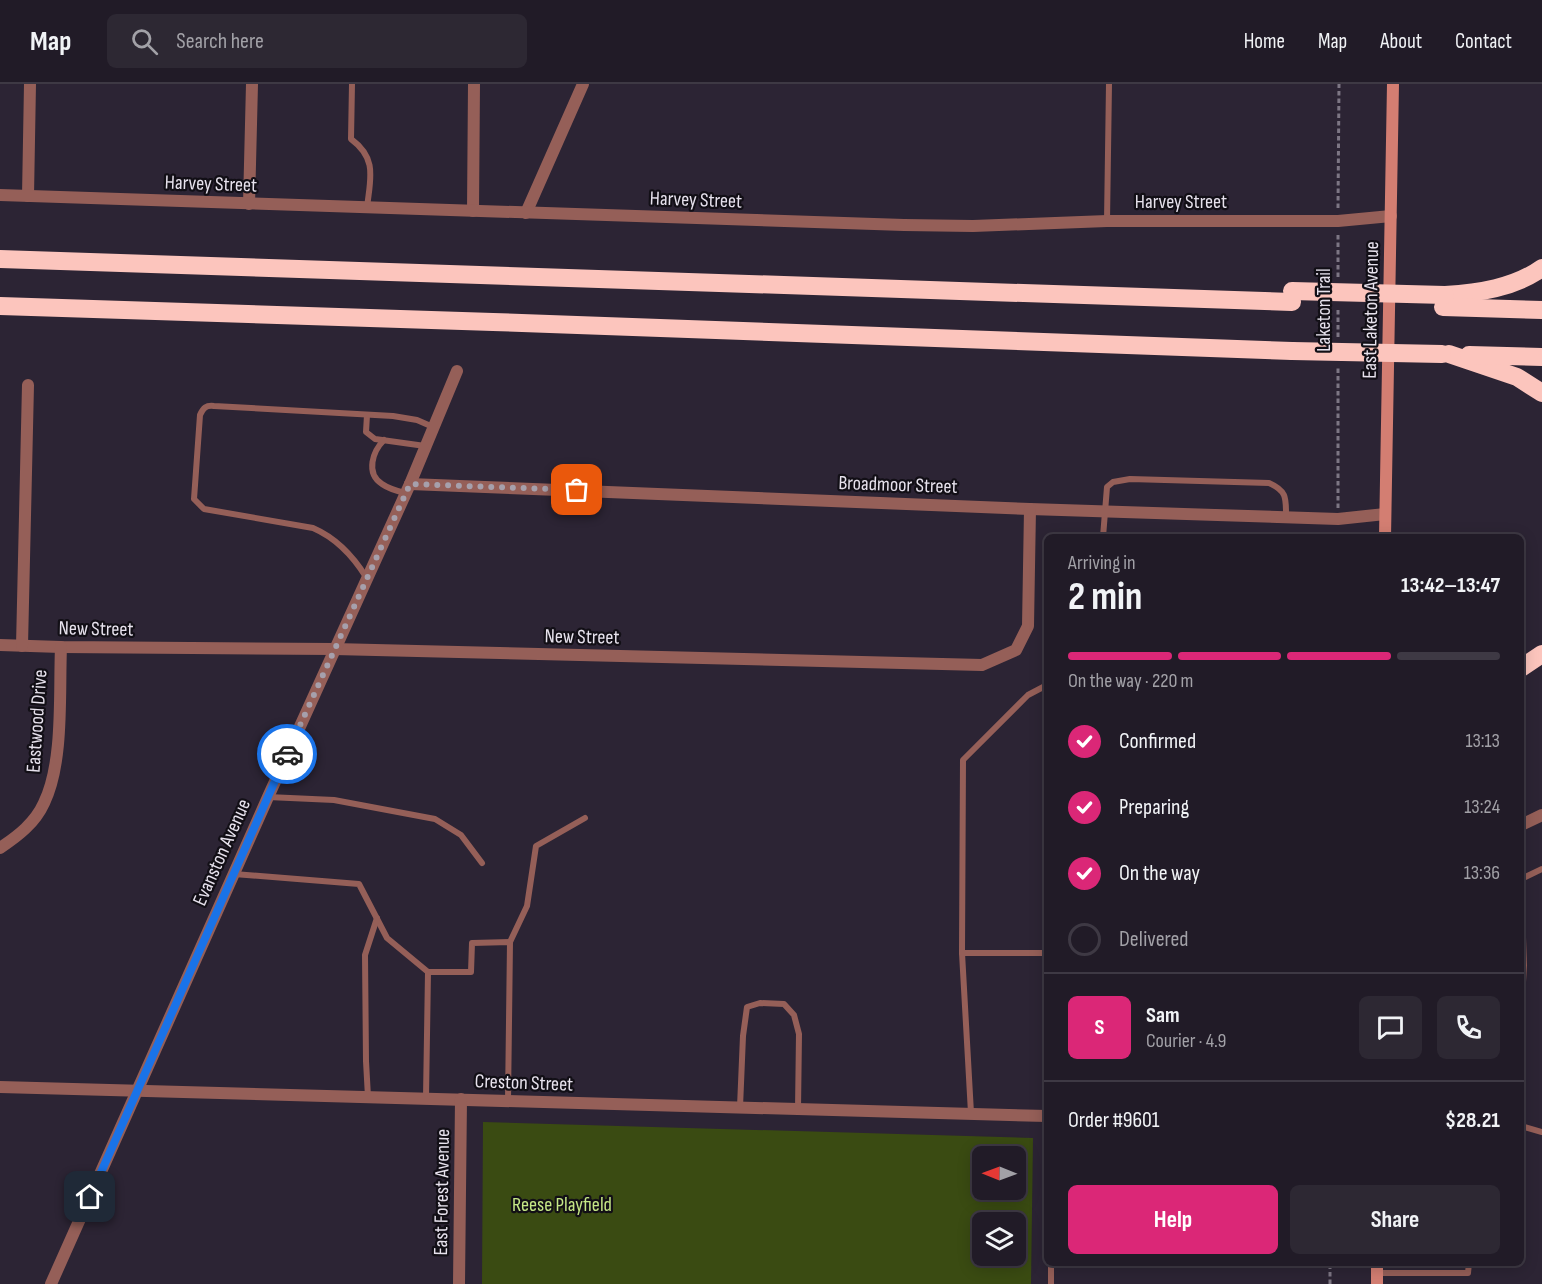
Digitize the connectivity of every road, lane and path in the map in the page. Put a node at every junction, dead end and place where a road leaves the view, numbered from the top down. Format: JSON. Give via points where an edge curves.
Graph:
{"nodes":[{"id":1,"x":30,"y":84,"type":"edge"},
{"id":2,"x":252,"y":84,"type":"edge"},
{"id":3,"x":352,"y":84,"type":"edge"},
{"id":4,"x":474,"y":84,"type":"edge"},
{"id":5,"x":583,"y":84,"type":"edge"},
{"id":6,"x":1109,"y":84,"type":"edge"},
{"id":7,"x":1339,"y":84,"type":"edge"},
{"id":8,"x":1393,"y":84,"type":"edge"},
{"id":9,"x":0,"y":195,"type":"edge"},
{"id":10,"x":28,"y":196,"type":"junction"},
{"id":11,"x":249,"y":204,"type":"junction"},
{"id":12,"x":367,"y":208,"type":"junction"},
{"id":13,"x":473,"y":211,"type":"junction"},
{"id":14,"x":526,"y":213,"type":"junction"},
{"id":15,"x":1391,"y":216,"type":"junction"},
{"id":16,"x":1107,"y":221,"type":"junction"},
{"id":17,"x":1338,"y":221,"type":"junction"},
{"id":18,"x":0,"y":259,"type":"edge"},
{"id":19,"x":1542,"y":268,"type":"edge"},
{"id":20,"x":1338,"y":281,"type":"dead end"},
{"id":21,"x":1444,"y":301,"type":"junction"},
{"id":22,"x":1338,"y":304,"type":"dead end"},
{"id":23,"x":0,"y":306,"type":"edge"},
{"id":24,"x":1542,"y":310,"type":"edge"},
{"id":25,"x":1338,"y":340,"type":"dead end"},
{"id":26,"x":1445,"y":354,"type":"junction"},
{"id":27,"x":1542,"y":357,"type":"edge"},
{"id":28,"x":1338,"y":364,"type":"dead end"},
{"id":29,"x":457,"y":371,"type":"dead end"},
{"id":30,"x":28,"y":385,"type":"dead end"},
{"id":31,"x":1542,"y":393,"type":"edge"},
{"id":32,"x":367,"y":415,"type":"junction"},
{"id":33,"x":434,"y":427,"type":"junction"},
{"id":34,"x":384,"y":440,"type":"junction"},
{"id":35,"x":425,"y":446,"type":"junction"},
{"id":36,"x":407,"y":488,"type":"junction"},
{"id":37,"x":1030,"y":509,"type":"junction"},
{"id":38,"x":1106,"y":511,"type":"junction"},
{"id":39,"x":1385,"y":514,"type":"junction"},
{"id":40,"x":1286,"y":516,"type":"junction"},
{"id":41,"x":1338,"y":519,"type":"junction"},
{"id":42,"x":1103,"y":534,"type":"edge"},
{"id":43,"x":1385,"y":534,"type":"edge"},
{"id":44,"x":367,"y":577,"type":"junction"},
{"id":45,"x":0,"y":645,"type":"edge"},
{"id":46,"x":22,"y":646,"type":"junction"},
{"id":47,"x":61,"y":647,"type":"junction"},
{"id":48,"x":334,"y":649,"type":"junction"},
{"id":49,"x":1542,"y":654,"type":"edge"},
{"id":50,"x":1524,"y":666,"type":"edge"},
{"id":51,"x":1542,"y":668,"type":"edge"},
{"id":52,"x":1524,"y":677,"type":"edge"},
{"id":53,"x":1044,"y":687,"type":"edge"},
{"id":54,"x":268,"y":797,"type":"junction"},
{"id":55,"x":1542,"y":815,"type":"edge"},
{"id":56,"x":585,"y":818,"type":"dead end"},
{"id":57,"x":1524,"y":824,"type":"edge"},
{"id":58,"x":0,"y":848,"type":"edge"},
{"id":59,"x":482,"y":863,"type":"dead end"},
{"id":60,"x":1542,"y":869,"type":"edge"},
{"id":61,"x":233,"y":874,"type":"junction"},
{"id":62,"x":1524,"y":878,"type":"edge"},
{"id":63,"x":377,"y":918,"type":"junction"},
{"id":64,"x":510,"y":942,"type":"junction"},
{"id":65,"x":962,"y":953,"type":"junction"},
{"id":66,"x":1044,"y":953,"type":"edge"},
{"id":67,"x":428,"y":972,"type":"junction"},
{"id":68,"x":0,"y":1087,"type":"edge"},
{"id":69,"x":136,"y":1092,"type":"junction"},
{"id":70,"x":368,"y":1097,"type":"junction"},
{"id":71,"x":426,"y":1099,"type":"junction"},
{"id":72,"x":461,"y":1100,"type":"junction"},
{"id":73,"x":508,"y":1101,"type":"junction"},
{"id":74,"x":740,"y":1107,"type":"junction"},
{"id":75,"x":798,"y":1109,"type":"junction"},
{"id":76,"x":971,"y":1113,"type":"junction"},
{"id":77,"x":1044,"y":1116,"type":"edge"},
{"id":78,"x":1524,"y":1127,"type":"edge"},
{"id":79,"x":1542,"y":1132,"type":"edge"},
{"id":80,"x":1051,"y":1266,"type":"edge"},
{"id":81,"x":1330,"y":1266,"type":"edge"},
{"id":82,"x":1468,"y":1266,"type":"edge"},
{"id":83,"x":1377,"y":1273,"type":"edge"},
{"id":84,"x":51,"y":1284,"type":"edge"},
{"id":85,"x":459,"y":1284,"type":"edge"},
{"id":86,"x":1051,"y":1284,"type":"edge"},
{"id":87,"x":1330,"y":1284,"type":"edge"}],
"edges":[{"from":1,"to":10,"type":"street"},
{"from":2,"to":11,"type":"street"},
{"from":3,"to":12,"type":"lane","via":[[351,139],[371,167]]},
{"from":4,"to":13,"type":"street"},
{"from":5,"to":14,"type":"street"},
{"from":6,"to":16,"type":"lane"},
{"from":7,"to":17,"type":"path","name":"Laketon Trail"},
{"from":8,"to":15,"type":"main road","name":"East Laketon Avenue"},
{"from":9,"to":10,"type":"street","name":"Harvey Street"},
{"from":10,"to":11,"type":"street","name":"Harvey Street"},
{"from":11,"to":12,"type":"street","name":"Harvey Street"},
{"from":12,"to":13,"type":"street","name":"Harvey Street"},
{"from":13,"to":14,"type":"street","name":"Harvey Street"},
{"from":14,"to":16,"type":"street","name":"Harvey Street","via":[[904,225]]},
{"from":15,"to":17,"type":"street","name":"Harvey Street"},
{"from":15,"to":39,"type":"main road","name":"East Laketon Avenue"},
{"from":16,"to":17,"type":"street","name":"Harvey Street"},
{"from":17,"to":20,"type":"path","name":"Laketon Trail"},
{"from":18,"to":21,"type":"highway","via":[[1162,297]]},
{"from":19,"to":21,"type":"highway","via":[[1520,281]]},
{"from":21,"to":24,"type":"highway"},
{"from":22,"to":25,"type":"path","name":"Laketon Trail"},
{"from":23,"to":26,"type":"highway","bridge":true},
{"from":26,"to":27,"type":"highway"},
{"from":26,"to":31,"type":"highway","via":[[1517,377]]},
{"from":28,"to":41,"type":"path","name":"Laketon Trail"},
{"from":29,"to":33,"type":"street","name":"Evanston Avenue"},
{"from":30,"to":46,"type":"street"},
{"from":32,"to":33,"type":"lane","via":[[411,419]]},
{"from":32,"to":34,"type":"lane","via":[[366,432]]},
{"from":32,"to":44,"type":"lane","via":[[208,405],[200,415],[194,499],[204,509],[313,528],[350,554]]},
{"from":33,"to":35,"type":"street","name":"Evanston Avenue"},
{"from":34,"to":35,"type":"lane"},
{"from":34,"to":36,"type":"lane","via":[[373,456],[374,474],[382,484]]},
{"from":35,"to":36,"type":"street","name":"Evanston Avenue"},
{"from":36,"to":37,"type":"street","name":"Broadmoor Street"},
{"from":36,"to":44,"type":"street","name":"Evanston Avenue"},
{"from":37,"to":38,"type":"street","name":"Broadmoor Street"},
{"from":37,"to":48,"type":"street","name":"New Street","via":[[1028,626],[1016,650],[982,665]]},
{"from":38,"to":40,"type":"street","name":"Broadmoor Street"},
{"from":38,"to":40,"type":"lane","via":[[1107,487],[1130,478],[1269,483],[1281,488]]},
{"from":38,"to":42,"type":"lane"},
{"from":39,"to":41,"type":"street","name":"Broadmoor Street"},
{"from":39,"to":43,"type":"main road","name":"East Laketon Avenue"},
{"from":40,"to":41,"type":"street","name":"Broadmoor Street"},
{"from":44,"to":48,"type":"street","name":"Evanston Avenue"},
{"from":45,"to":46,"type":"street","name":"New Street"},
{"from":46,"to":47,"type":"street","name":"New Street"},
{"from":47,"to":48,"type":"street","name":"New Street"},
{"from":47,"to":58,"type":"street","name":"Eastwood Drive","via":[[53,778],[31,823]]},
{"from":48,"to":54,"type":"street","name":"Evanston Avenue"},
{"from":49,"to":50,"type":"highway"},
{"from":51,"to":52,"type":"highway"},
{"from":53,"to":65,"type":"lane","via":[[1028,695],[963,760]]},
{"from":54,"to":59,"type":"lane","via":[[334,800],[435,819],[461,835]]},
{"from":54,"to":61,"type":"street","name":"Evanston Avenue"},
{"from":55,"to":57,"type":"street"},
{"from":56,"to":64,"type":"lane","via":[[536,846],[527,906]]},
{"from":60,"to":62,"type":"lane"},
{"from":61,"to":63,"type":"lane","via":[[359,884]]},
{"from":61,"to":69,"type":"street","name":"Evanston Avenue"},
{"from":63,"to":67,"type":"lane","via":[[387,938]]},
{"from":63,"to":70,"type":"lane","via":[[365,955]]},
{"from":64,"to":67,"type":"lane","via":[[472,943],[471,972]]},
{"from":64,"to":73,"type":"lane"},
{"from":65,"to":66,"type":"lane"},
{"from":65,"to":76,"type":"lane"},
{"from":67,"to":71,"type":"lane"},
{"from":68,"to":69,"type":"street","name":"Creston Street"},
{"from":69,"to":70,"type":"street","name":"Creston Street"},
{"from":69,"to":84,"type":"street","name":"Evanston Avenue"},
{"from":70,"to":71,"type":"street","name":"Creston Street"},
{"from":71,"to":72,"type":"street","name":"Creston Street"},
{"from":72,"to":73,"type":"street","name":"Creston Street"},
{"from":72,"to":85,"type":"street","name":"East Forest Avenue"},
{"from":73,"to":74,"type":"street","name":"Creston Street"},
{"from":74,"to":75,"type":"street","name":"Creston Street"},
{"from":74,"to":75,"type":"lane","via":[[747,1007],[760,1003],[784,1004],[794,1015],[799,1034]]},
{"from":75,"to":76,"type":"street","name":"Creston Street"},
{"from":76,"to":77,"type":"street","name":"Creston Street"},
{"from":78,"to":79,"type":"lane"},
{"from":80,"to":86,"type":"lane"},
{"from":81,"to":87,"type":"path"},
{"from":82,"to":83,"type":"lane","via":[[1468,1273]]}]}
